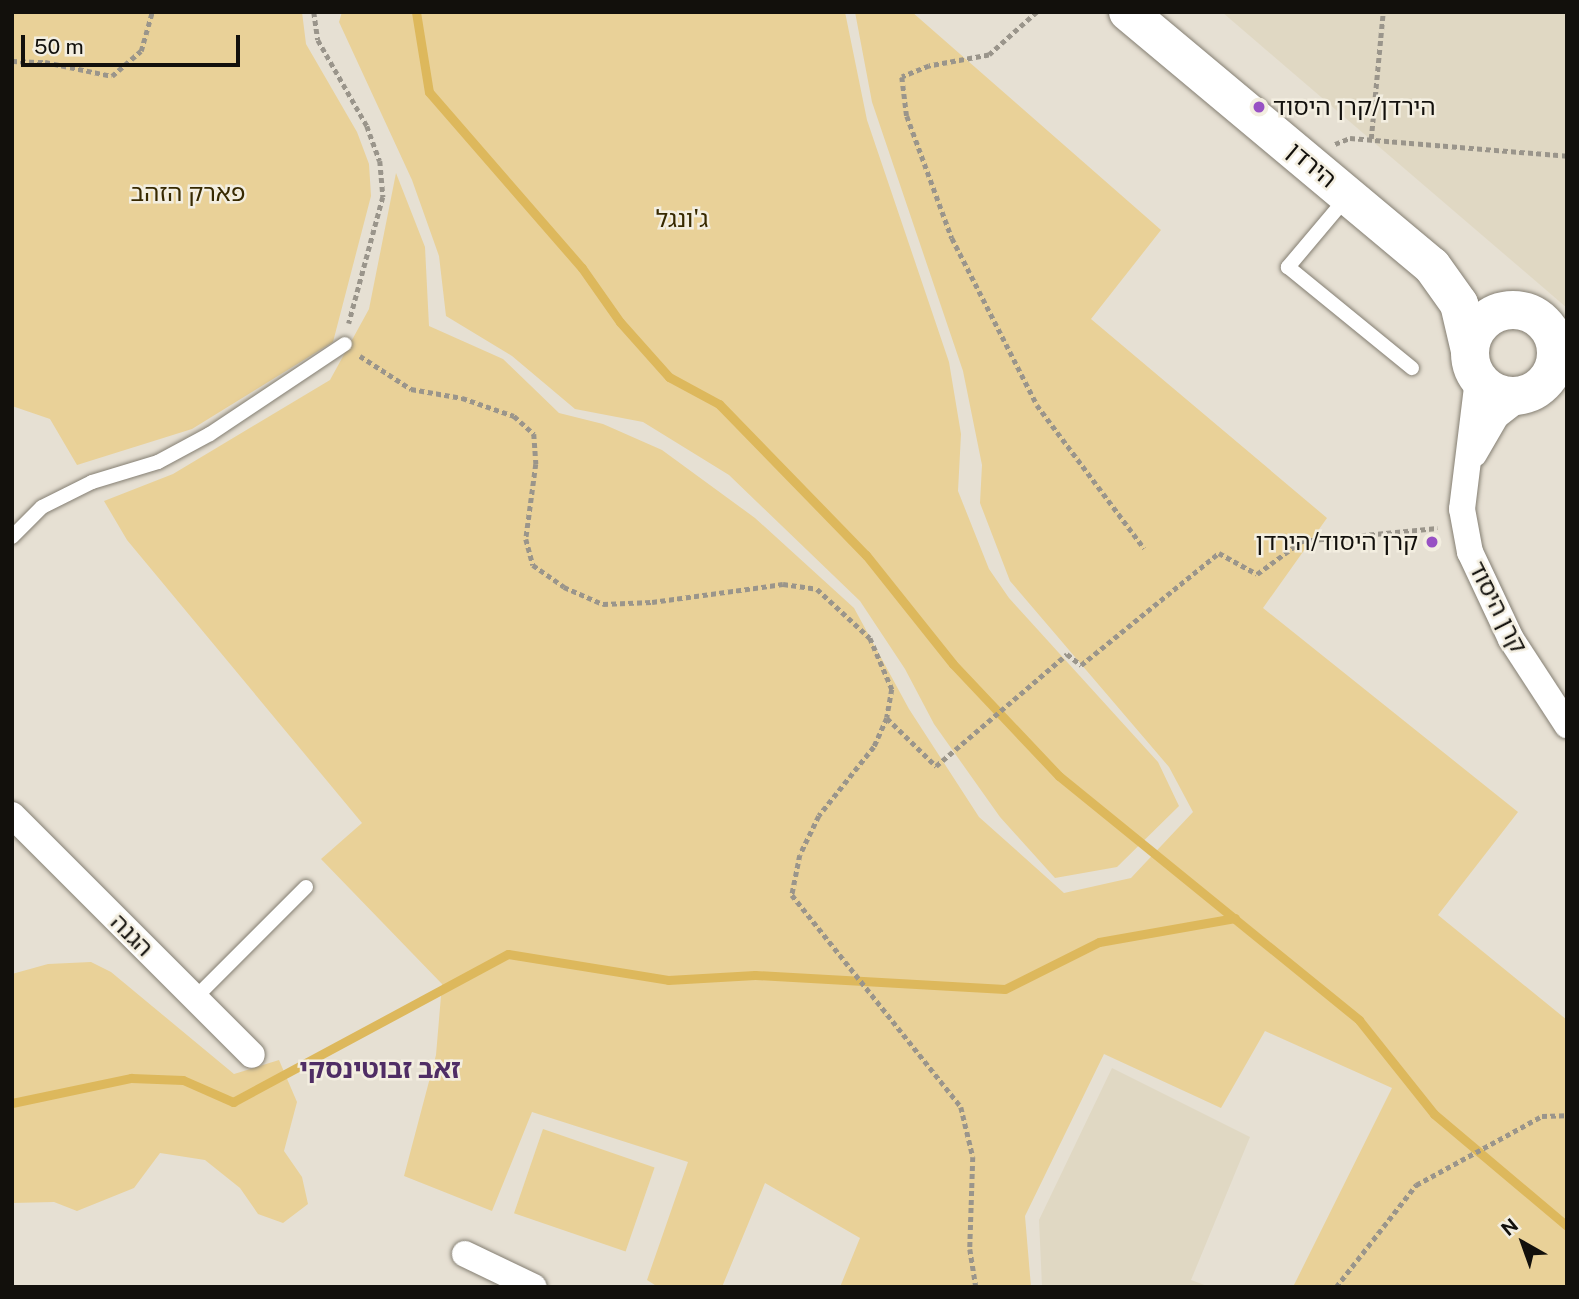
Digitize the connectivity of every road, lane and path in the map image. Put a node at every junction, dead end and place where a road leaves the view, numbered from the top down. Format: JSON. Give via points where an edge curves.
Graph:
{"nodes":[{"id":1,"x":152,"y":12,"type":"edge"},
{"id":2,"x":314,"y":12,"type":"edge"},
{"id":3,"x":1037,"y":12,"type":"edge"},
{"id":4,"x":1128,"y":12,"type":"edge"},
{"id":5,"x":1383,"y":12,"type":"edge"},
{"id":6,"x":12,"y":61,"type":"edge"},
{"id":7,"x":1371,"y":139,"type":"junction"},
{"id":8,"x":1567,"y":156,"type":"edge"},
{"id":9,"x":1302,"y":157,"type":"junction"},
{"id":10,"x":1349,"y":195,"type":"junction"},
{"id":11,"x":1432,"y":266,"type":"junction"},
{"id":12,"x":1520,"y":311,"type":"junction"},
{"id":13,"x":345,"y":344,"type":"junction"},
{"id":14,"x":1560,"y":346,"type":"edge"},
{"id":15,"x":1474,"y":365,"type":"junction"},
{"id":16,"x":1412,"y":368,"type":"dead end"},
{"id":17,"x":1542,"y":392,"type":"edge"},
{"id":18,"x":1464,"y":478,"type":"junction"},
{"id":19,"x":1465,"y":526,"type":"junction"},
{"id":20,"x":12,"y":537,"type":"edge"},
{"id":21,"x":1143,"y":548,"type":"dead end"},
{"id":22,"x":887,"y":718,"type":"junction"},
{"id":23,"x":1567,"y":725,"type":"edge"},
{"id":24,"x":12,"y":815,"type":"edge"},
{"id":25,"x":306,"y":887,"type":"dead end"},
{"id":26,"x":195,"y":998,"type":"junction"},
{"id":27,"x":252,"y":1055,"type":"dead end"},
{"id":28,"x":1567,"y":1115,"type":"edge"},
{"id":29,"x":466,"y":1254,"type":"dead end"},
{"id":30,"x":534,"y":1287,"type":"edge"},
{"id":31,"x":976,"y":1287,"type":"edge"},
{"id":32,"x":1336,"y":1287,"type":"edge"}],
"edges":[{"from":1,"to":6,"type":"path","via":[[141,51],[112,76],[45,62]]},
{"from":2,"to":13,"type":"path","via":[[318,40],[368,127],[380,161],[383,197]]},
{"from":3,"to":21,"type":"path","via":[[989,55],[929,66],[902,77],[907,116],[952,238],[1037,405]]},
{"from":4,"to":9,"type":"street","name":"הירדן"},
{"from":5,"to":7,"type":"path"},
{"from":7,"to":8,"type":"path"},
{"from":7,"to":9,"type":"path","via":[[1350,138]]},
{"from":9,"to":10,"type":"street","name":"הירדן"},
{"from":10,"to":11,"type":"street","name":"הירדן"},
{"from":10,"to":16,"type":"lane","via":[[1288,267]]},
{"from":11,"to":12,"type":"street","name":"הירדן"},
{"from":11,"to":15,"type":"street","name":"הירדן","via":[[1459,304]]},
{"from":12,"to":14,"type":"street","via":[[1535,316]]},
{"from":12,"to":15,"type":"street","via":[[1506,311],[1482,323]]},
{"from":13,"to":20,"type":"lane","via":[[189,445],[42,507]]},
{"from":13,"to":22,"type":"path","via":[[411,389],[462,398],[514,416],[534,434],[536,464],[526,539],[533,565],[564,587],[603,604],[652,602],[783,583],[817,589],[870,638],[892,689]]},
{"from":14,"to":17,"type":"street"},
{"from":15,"to":17,"type":"street","via":[[1493,392]]},
{"from":15,"to":18,"type":"street","name":"קרן היסוד"},
{"from":17,"to":18,"type":"street","name":"קרן היסוד","via":[[1496,416],[1481,437]]},
{"from":18,"to":19,"type":"street","name":"קרן היסוד"},
{"from":19,"to":22,"type":"path","via":[[1303,541],[1257,574],[1219,553],[1081,665],[1067,654],[936,766]]},
{"from":19,"to":23,"type":"street","name":"קרן היסוד","via":[[1484,586]]},
{"from":22,"to":31,"type":"path","via":[[874,747],[820,816],[800,855],[792,895],[961,1107],[973,1157],[970,1249]]},
{"from":24,"to":26,"type":"street","name":"הגנה"},
{"from":25,"to":26,"type":"lane"},
{"from":26,"to":27,"type":"street","name":"הגנה"},
{"from":28,"to":32,"type":"path","via":[[1542,1116],[1416,1185]]},
{"from":29,"to":30,"type":"street"}]}
